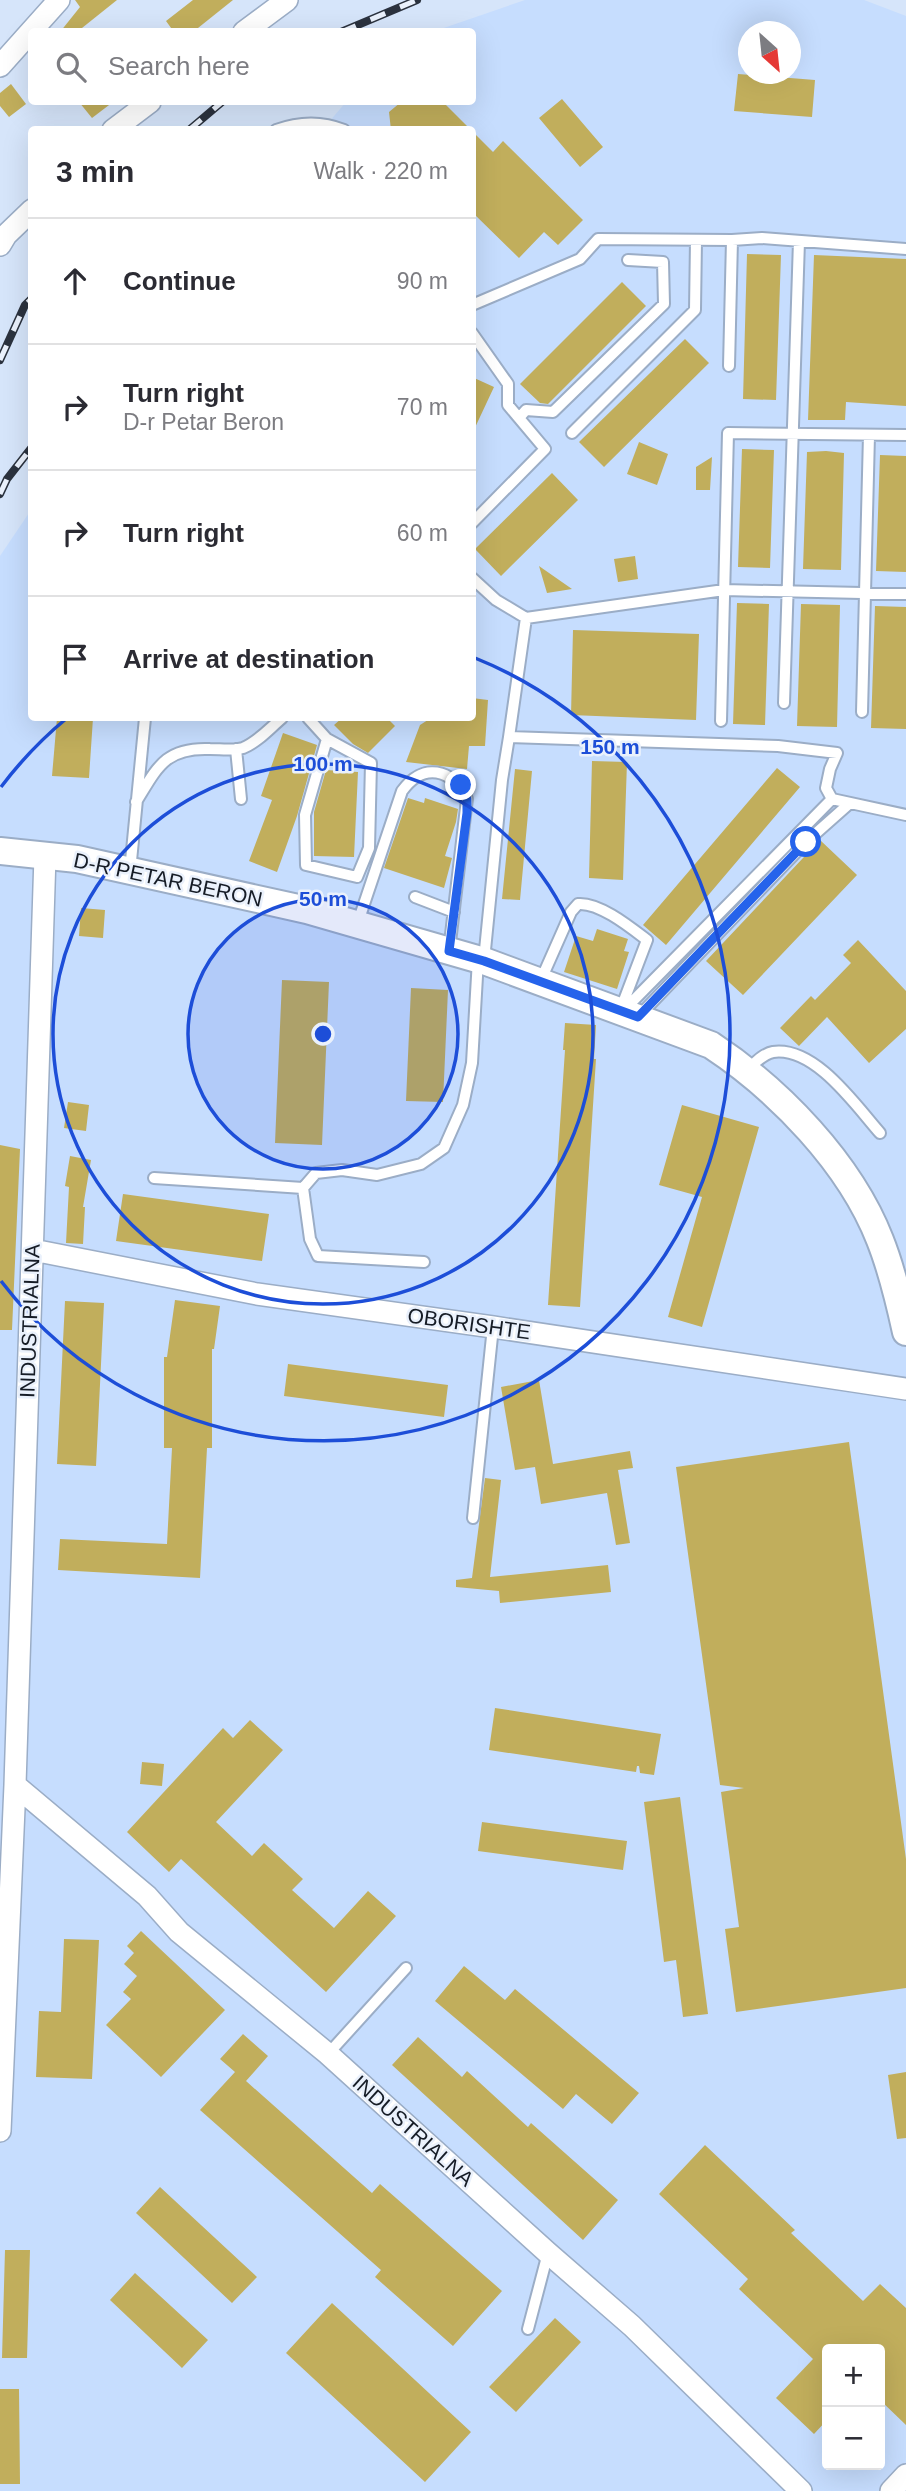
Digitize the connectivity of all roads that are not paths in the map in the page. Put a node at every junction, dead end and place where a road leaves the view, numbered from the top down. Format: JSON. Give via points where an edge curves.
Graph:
{"nodes":[{"id":1,"x":59,"y":0,"type":"edge"},
{"id":2,"x":287,"y":0,"type":"edge"},
{"id":3,"x":34,"y":28,"type":"edge"},
{"id":4,"x":249,"y":28,"type":"edge"},
{"id":5,"x":28,"y":35,"type":"edge"},
{"id":6,"x":0,"y":66,"type":"edge"},
{"id":7,"x":146,"y":105,"type":"edge"},
{"id":8,"x":118,"y":126,"type":"edge"},
{"id":9,"x":287,"y":126,"type":"edge"},
{"id":10,"x":327,"y":126,"type":"edge"},
{"id":11,"x":28,"y":213,"type":"edge"},
{"id":12,"x":2,"y":236,"type":"edge"},
{"id":13,"x":696,"y":240,"type":"junction"},
{"id":14,"x":732,"y":240,"type":"junction"},
{"id":15,"x":799,"y":240,"type":"junction"},
{"id":16,"x":906,"y":249,"type":"edge"},
{"id":17,"x":628,"y":260,"type":"dead end"},
{"id":18,"x":476,"y":303,"type":"edge"},
{"id":19,"x":476,"y":339,"type":"edge"},
{"id":20,"x":729,"y":366,"type":"dead end"},
{"id":21,"x":519,"y":418,"type":"junction"},
{"id":22,"x":572,"y":433,"type":"dead end"},
{"id":23,"x":793,"y":434,"type":"junction"},
{"id":24,"x":869,"y":435,"type":"junction"},
{"id":25,"x":906,"y":435,"type":"edge"},
{"id":26,"x":476,"y":519,"type":"edge"},
{"id":27,"x":476,"y":582,"type":"edge"},
{"id":28,"x":724,"y":590,"type":"junction"},
{"id":29,"x":788,"y":591,"type":"junction"},
{"id":30,"x":865,"y":593,"type":"junction"},
{"id":31,"x":906,"y":594,"type":"edge"},
{"id":32,"x":526,"y":618,"type":"junction"},
{"id":33,"x":785,"y":703,"type":"dead end"},
{"id":34,"x":862,"y":712,"type":"dead end"},
{"id":35,"x":145,"y":721,"type":"edge"},
{"id":36,"x":278,"y":721,"type":"edge"},
{"id":37,"x":311,"y":721,"type":"edge"},
{"id":38,"x":721,"y":721,"type":"dead end"},
{"id":39,"x":509,"y":737,"type":"junction"},
{"id":40,"x":327,"y":739,"type":"junction"},
{"id":41,"x":236,"y":749,"type":"junction"},
{"id":42,"x":241,"y":799,"type":"dead end"},
{"id":43,"x":832,"y":799,"type":"junction"},
{"id":44,"x":136,"y":802,"type":"junction"},
{"id":45,"x":850,"y":803,"type":"junction"},
{"id":46,"x":906,"y":815,"type":"edge"},
{"id":47,"x":0,"y":851,"type":"edge"},
{"id":48,"x":45,"y":856,"type":"junction"},
{"id":49,"x":130,"y":871,"type":"junction"},
{"id":50,"x":415,"y":897,"type":"dead end"},
{"id":51,"x":454,"y":912,"type":"junction"},
{"id":52,"x":357,"y":925,"type":"junction"},
{"id":53,"x":449,"y":951,"type":"junction"},
{"id":54,"x":481,"y":960,"type":"junction"},
{"id":55,"x":540,"y":982,"type":"junction"},
{"id":56,"x":627,"y":1013,"type":"junction"},
{"id":57,"x":746,"y":1071,"type":"junction"},
{"id":58,"x":880,"y":1133,"type":"dead end"},
{"id":59,"x":154,"y":1178,"type":"dead end"},
{"id":60,"x":303,"y":1188,"type":"junction"},
{"id":61,"x":33,"y":1250,"type":"junction"},
{"id":62,"x":424,"y":1262,"type":"dead end"},
{"id":63,"x":494,"y":1327,"type":"junction"},
{"id":64,"x":906,"y":1332,"type":"edge"},
{"id":65,"x":906,"y":1389,"type":"edge"},
{"id":66,"x":473,"y":1518,"type":"dead end"},
{"id":67,"x":8,"y":1729,"type":"edge"},
{"id":68,"x":15,"y":1785,"type":"junction"},
{"id":69,"x":406,"y":1968,"type":"dead end"},
{"id":70,"x":328,"y":2054,"type":"junction"},
{"id":71,"x":0,"y":2131,"type":"edge"},
{"id":72,"x":548,"y":2253,"type":"junction"},
{"id":73,"x":528,"y":2329,"type":"dead end"},
{"id":74,"x":906,"y":2475,"type":"edge"},
{"id":75,"x":801,"y":2491,"type":"edge"},
{"id":76,"x":891,"y":2491,"type":"edge"}],
"edges":[{"from":1,"to":3,"type":"street"},
{"from":2,"to":4,"type":"street"},
{"from":5,"to":6,"type":"street"},
{"from":7,"to":8,"type":"street"},
{"from":9,"to":10,"type":"lane"},
{"from":11,"to":12,"type":"street"},
{"from":13,"to":14,"type":"lane"},
{"from":13,"to":18,"type":"lane","via":[[598,239],[580,260]]},
{"from":13,"to":22,"type":"lane","via":[[695,310]]},
{"from":14,"to":15,"type":"lane"},
{"from":14,"to":20,"type":"lane"},
{"from":15,"to":16,"type":"lane"},
{"from":15,"to":23,"type":"lane"},
{"from":17,"to":21,"type":"lane","via":[[663,262],[664,304],[553,412],[526,410]]},
{"from":19,"to":21,"type":"lane","via":[[508,384],[508,405]]},
{"from":21,"to":26,"type":"lane","via":[[545,449]]},
{"from":23,"to":24,"type":"lane"},
{"from":23,"to":28,"type":"lane","via":[[728,433]]},
{"from":23,"to":29,"type":"lane"},
{"from":24,"to":25,"type":"lane"},
{"from":24,"to":30,"type":"lane"},
{"from":27,"to":32,"type":"lane"},
{"from":28,"to":29,"type":"lane"},
{"from":28,"to":32,"type":"lane"},
{"from":28,"to":38,"type":"lane"},
{"from":29,"to":30,"type":"lane"},
{"from":29,"to":33,"type":"lane"},
{"from":30,"to":31,"type":"lane"},
{"from":30,"to":34,"type":"lane"},
{"from":32,"to":39,"type":"lane"},
{"from":35,"to":44,"type":"lane"},
{"from":36,"to":41,"type":"lane"},
{"from":37,"to":40,"type":"lane"},
{"from":39,"to":43,"type":"lane","via":[[837,752],[826,789]]},
{"from":39,"to":54,"type":"lane"},
{"from":40,"to":40,"type":"lane","via":[[305,815],[306,865],[357,877],[369,848],[371,763]]},
{"from":41,"to":42,"type":"lane"},
{"from":41,"to":44,"type":"lane","via":[[176,752],[154,772]]},
{"from":43,"to":45,"type":"lane"},
{"from":43,"to":56,"type":"lane"},
{"from":44,"to":49,"type":"lane"},
{"from":45,"to":46,"type":"lane"},
{"from":45,"to":56,"type":"lane"},
{"from":47,"to":48,"type":"street","name":"D-R PETAR BERON"},
{"from":48,"to":49,"type":"street","name":"D-R PETAR BERON"},
{"from":48,"to":61,"type":"street","name":"INDUSTRIALNA"},
{"from":49,"to":52,"type":"street","name":"D-R PETAR BERON"},
{"from":50,"to":51,"type":"lane"},
{"from":51,"to":52,"type":"lane","via":[[467,799],[461,785],[449,775],[431,772],[415,777],[402,791]]},
{"from":51,"to":53,"type":"lane"},
{"from":52,"to":53,"type":"street","name":"D-R PETAR BERON"},
{"from":53,"to":54,"type":"street","name":"D-R PETAR BERON"},
{"from":54,"to":55,"type":"street","name":"D-R PETAR BERON"},
{"from":54,"to":60,"type":"lane","via":[[472,1063],[463,1105],[444,1148],[421,1164],[377,1175],[342,1170],[316,1173]]},
{"from":55,"to":56,"type":"street","name":"D-R PETAR BERON"},
{"from":55,"to":56,"type":"lane","via":[[571,912],[586,903],[646,940]]},
{"from":56,"to":57,"type":"street","name":"D-R PETAR BERON","via":[[711,1045]]},
{"from":57,"to":58,"type":"lane","via":[[773,1052],[805,1059],[830,1076]]},
{"from":57,"to":64,"type":"street","name":"D-R PETAR BERON","via":[[807,1128],[840,1167],[879,1237],[896,1283]]},
{"from":59,"to":60,"type":"lane"},
{"from":60,"to":62,"type":"lane","via":[[310,1240],[318,1256]]},
{"from":61,"to":63,"type":"street","name":"OBORISHTE","via":[[257,1294]]},
{"from":61,"to":67,"type":"street","name":"INDUSTRIALNA"},
{"from":63,"to":65,"type":"street","name":"OBORISHTE"},
{"from":63,"to":66,"type":"lane"},
{"from":67,"to":68,"type":"street","name":"INDUSTRIALNA"},
{"from":68,"to":70,"type":"street","name":"INDUSTRIALNA","via":[[148,1896],[179,1932]]},
{"from":68,"to":71,"type":"street","name":"INDUSTRIALNA"},
{"from":69,"to":70,"type":"lane"},
{"from":70,"to":72,"type":"street","name":"INDUSTRIALNA"},
{"from":72,"to":73,"type":"lane"},
{"from":72,"to":75,"type":"street","name":"INDUSTRIALNA","via":[[632,2326]]},
{"from":74,"to":76,"type":"street"}]}
